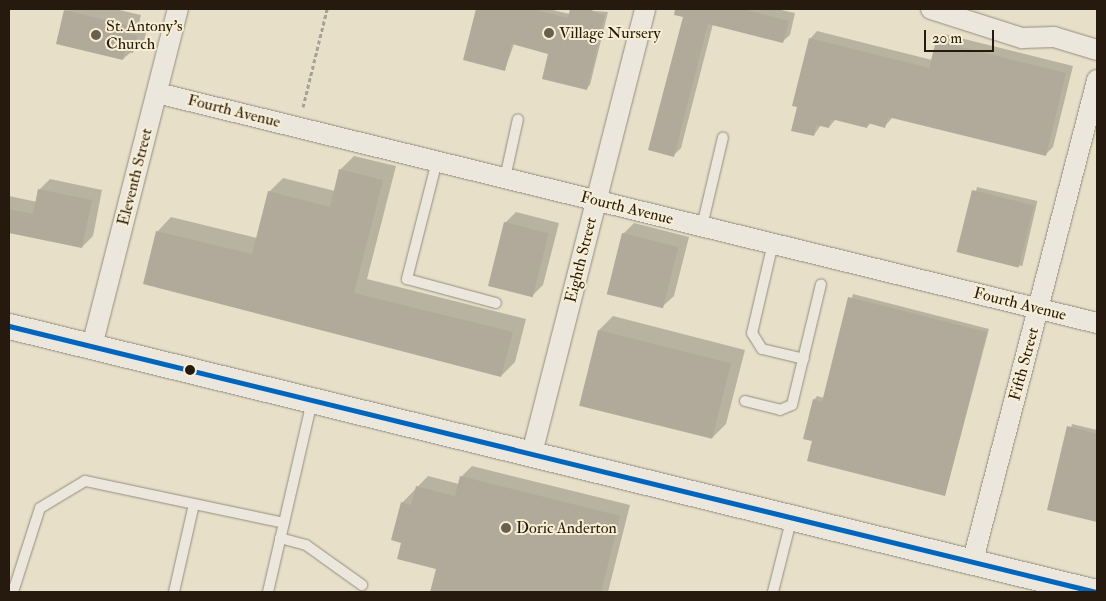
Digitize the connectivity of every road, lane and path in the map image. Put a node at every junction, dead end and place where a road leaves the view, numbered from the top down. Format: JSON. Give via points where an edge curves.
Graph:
{"nodes":[{"id":1,"x":178,"y":9,"type":"edge"},
{"id":2,"x":327,"y":9,"type":"edge"},
{"id":3,"x":645,"y":9,"type":"edge"},
{"id":4,"x":931,"y":9,"type":"edge"},
{"id":5,"x":1097,"y":50,"type":"edge"},
{"id":6,"x":1097,"y":80,"type":"edge"},
{"id":7,"x":157,"y":92,"type":"junction"},
{"id":8,"x":518,"y":119,"type":"dead end"},
{"id":9,"x":298,"y":127,"type":"junction"},
{"id":10,"x":723,"y":137,"type":"dead end"},
{"id":11,"x":437,"y":161,"type":"junction"},
{"id":12,"x":505,"y":178,"type":"junction"},
{"id":13,"x":596,"y":200,"type":"junction"},
{"id":14,"x":702,"y":226,"type":"junction"},
{"id":15,"x":773,"y":243,"type":"junction"},
{"id":16,"x":821,"y":284,"type":"dead end"},
{"id":17,"x":496,"y":303,"type":"dead end"},
{"id":18,"x":1039,"y":308,"type":"junction"},
{"id":19,"x":1097,"y":323,"type":"edge"},
{"id":20,"x":9,"y":326,"type":"edge"},
{"id":21,"x":92,"y":346,"type":"junction"},
{"id":22,"x":804,"y":358,"type":"junction"},
{"id":23,"x":313,"y":400,"type":"junction"},
{"id":24,"x":745,"y":401,"type":"dead end"},
{"id":25,"x":532,"y":453,"type":"junction"},
{"id":26,"x":194,"y":504,"type":"junction"},
{"id":27,"x":792,"y":516,"type":"junction"},
{"id":28,"x":284,"y":523,"type":"junction"},
{"id":29,"x":280,"y":538,"type":"junction"},
{"id":30,"x":973,"y":560,"type":"junction"},
{"id":31,"x":362,"y":585,"type":"dead end"},
{"id":32,"x":13,"y":592,"type":"edge"},
{"id":33,"x":174,"y":592,"type":"edge"},
{"id":34,"x":268,"y":592,"type":"edge"},
{"id":35,"x":773,"y":592,"type":"edge"},
{"id":36,"x":1096,"y":592,"type":"edge"}],
"edges":[{"from":1,"to":7,"type":"street","name":"Eleventh Street"},
{"from":2,"to":9,"type":"path"},
{"from":3,"to":13,"type":"street","name":"Eighth Street"},
{"from":4,"to":5,"type":"street","via":[[1013,35],[1054,37]]},
{"from":6,"to":18,"type":"street","name":"Fifth Street"},
{"from":7,"to":9,"type":"street","name":"Fourth Avenue"},
{"from":7,"to":21,"type":"street","name":"Eleventh Street"},
{"from":8,"to":12,"type":"lane"},
{"from":9,"to":11,"type":"street","name":"Fourth Avenue"},
{"from":10,"to":14,"type":"lane"},
{"from":11,"to":12,"type":"street","name":"Fourth Avenue"},
{"from":11,"to":17,"type":"lane","via":[[407,280]]},
{"from":12,"to":13,"type":"street","name":"Fourth Avenue"},
{"from":13,"to":14,"type":"street","name":"Fourth Avenue"},
{"from":13,"to":25,"type":"street","name":"Eighth Street"},
{"from":14,"to":15,"type":"street","name":"Fourth Avenue"},
{"from":15,"to":18,"type":"street","name":"Fourth Avenue"},
{"from":15,"to":22,"type":"lane","via":[[752,333],[762,349]]},
{"from":16,"to":22,"type":"lane"},
{"from":18,"to":19,"type":"street","name":"Fourth Avenue"},
{"from":18,"to":30,"type":"street","name":"Fifth Street"},
{"from":20,"to":21,"type":"street"},
{"from":21,"to":23,"type":"street"},
{"from":22,"to":24,"type":"lane","via":[[792,405],[788,409]]},
{"from":23,"to":25,"type":"street"},
{"from":23,"to":28,"type":"lane"},
{"from":25,"to":27,"type":"street"},
{"from":26,"to":28,"type":"lane"},
{"from":26,"to":32,"type":"lane","via":[[85,481],[40,508]]},
{"from":26,"to":33,"type":"lane"},
{"from":27,"to":30,"type":"street"},
{"from":27,"to":35,"type":"lane"},
{"from":28,"to":29,"type":"lane"},
{"from":29,"to":31,"type":"lane","via":[[306,546]]},
{"from":29,"to":34,"type":"lane"},
{"from":30,"to":36,"type":"street"}]}
